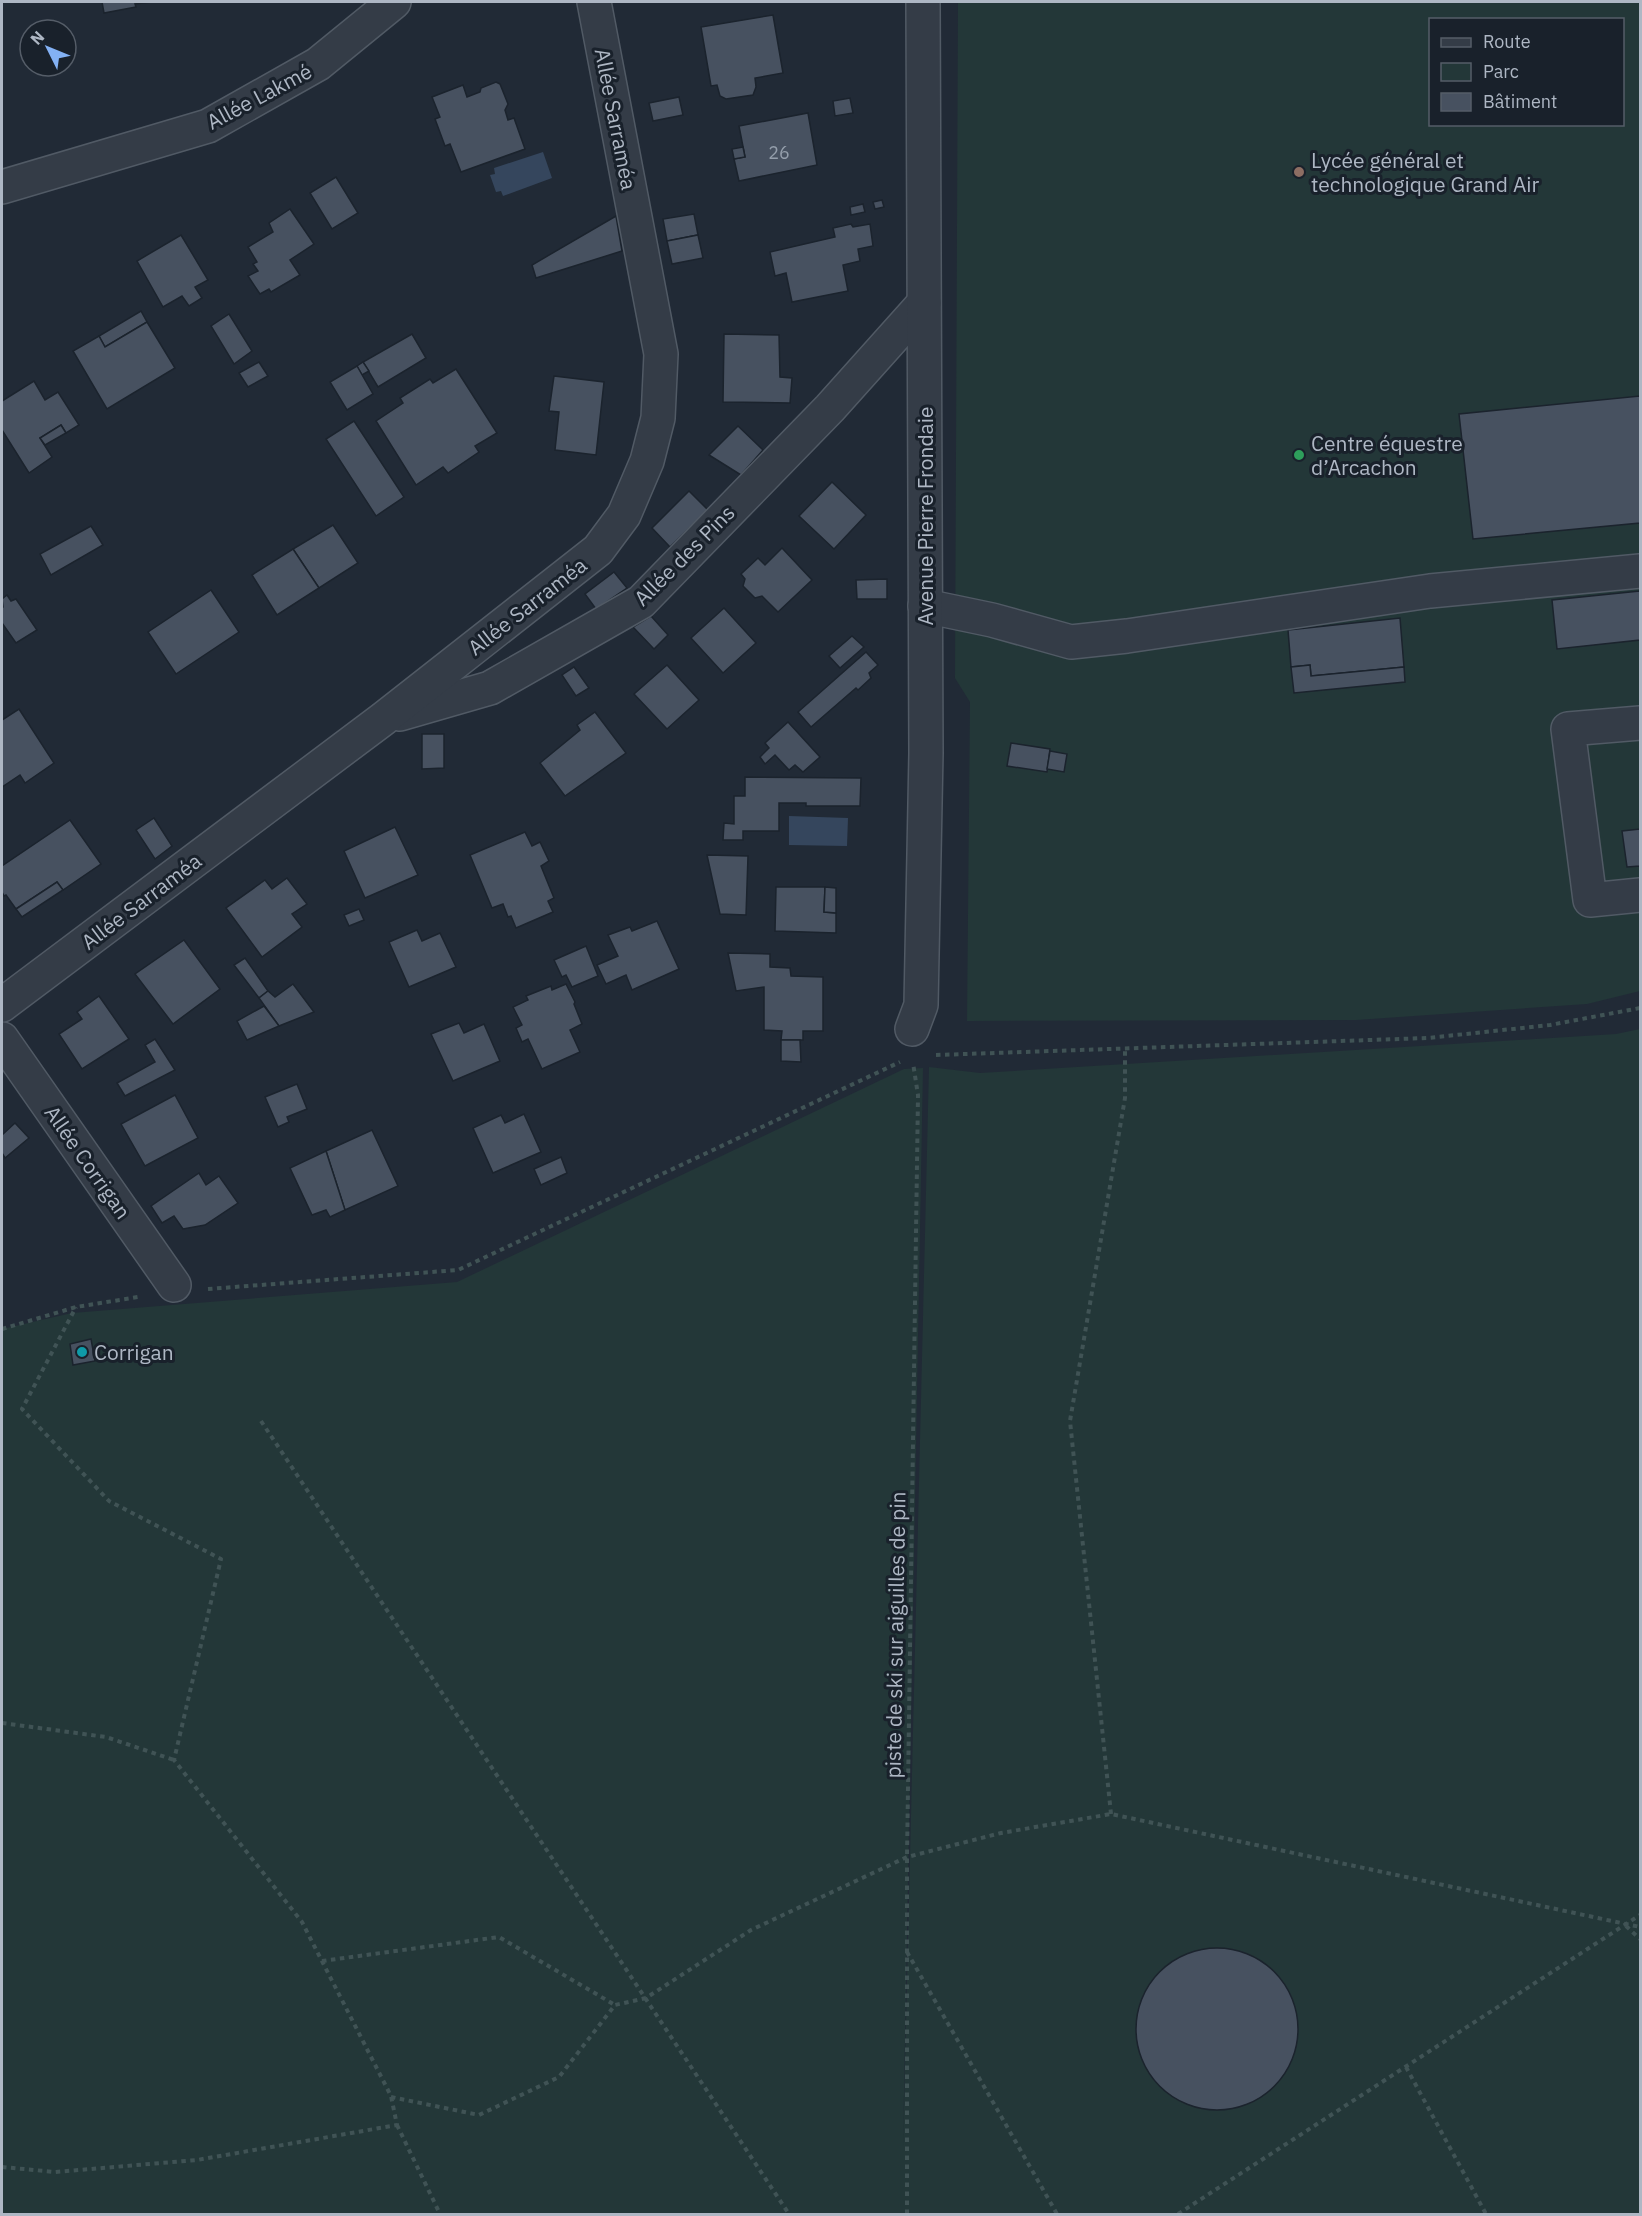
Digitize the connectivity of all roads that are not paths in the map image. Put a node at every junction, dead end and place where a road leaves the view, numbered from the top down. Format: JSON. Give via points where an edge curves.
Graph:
{"nodes":[{"id":1,"x":394,"y":2,"type":"edge"},
{"id":2,"x":594,"y":2,"type":"edge"},
{"id":3,"x":923,"y":2,"type":"edge"},
{"id":4,"x":2,"y":187,"type":"edge"},
{"id":5,"x":924,"y":303,"type":"junction"},
{"id":6,"x":1641,"y":571,"type":"edge"},
{"id":7,"x":925,"y":606,"type":"junction"},
{"id":8,"x":383,"y":718,"type":"junction"},
{"id":9,"x":1641,"y":723,"type":"edge"},
{"id":10,"x":1641,"y":895,"type":"edge"},
{"id":11,"x":2,"y":1005,"type":"edge"},
{"id":12,"x":2,"y":1039,"type":"edge"},
{"id":13,"x":912,"y":1043,"type":"road end"},
{"id":14,"x":187,"y":1288,"type":"road end"}],
"edges":[{"from":1,"to":4,"type":"street","name":"Allée Lakmé","via":[[318,64],[208,126]]},
{"from":2,"to":8,"type":"street","name":"Allée Sarraméa","via":[[661,354],[658,418],[648,461],[624,515],[598,550]]},
{"from":3,"to":5,"type":"street","name":"Avenue Pierre Frondaie"},
{"from":5,"to":7,"type":"street","name":"Avenue Pierre Frondaie"},
{"from":5,"to":8,"type":"street","name":"Allée des Pins","via":[[830,408],[641,602],[490,688]]},
{"from":6,"to":7,"type":"street","via":[[1430,591],[1071,642]]},
{"from":7,"to":13,"type":"street","name":"Avenue Pierre Frondaie","via":[[921,1005]]},
{"from":8,"to":11,"type":"street","name":"Allée Sarraméa"},
{"from":9,"to":10,"type":"street","via":[[1568,729],[1590,900]]},
{"from":12,"to":14,"type":"street","name":"Allée Corrigan"}]}
